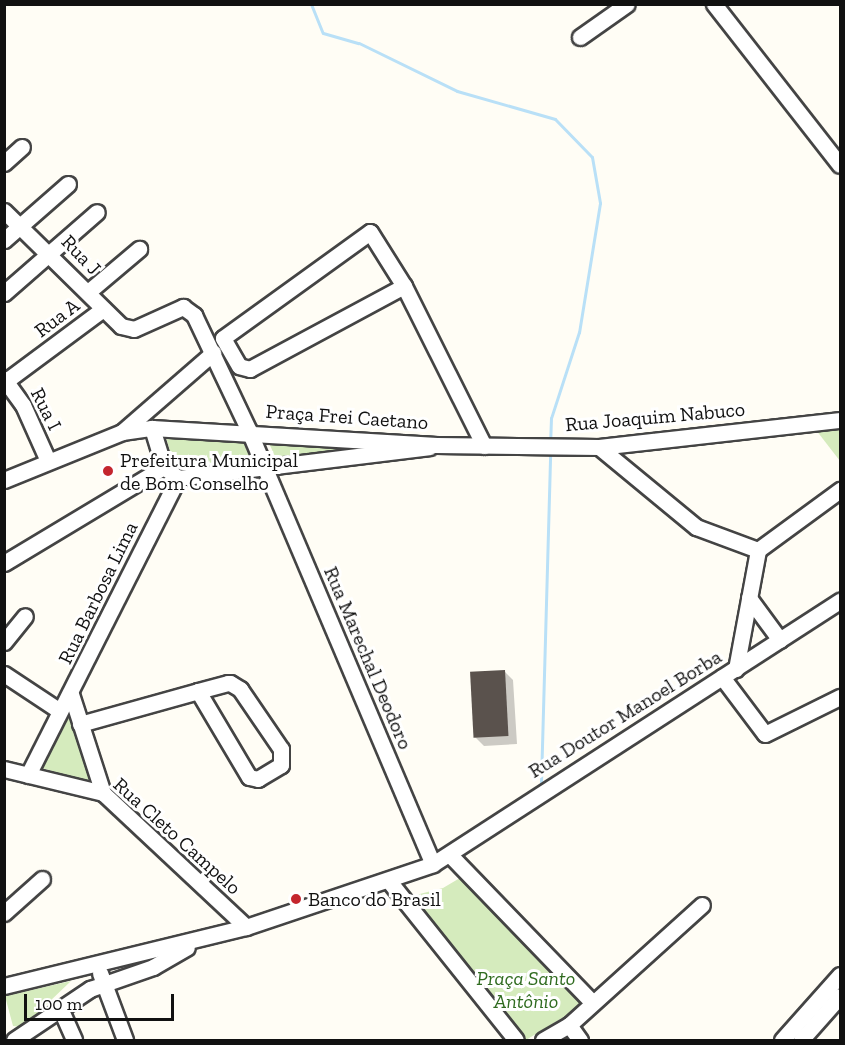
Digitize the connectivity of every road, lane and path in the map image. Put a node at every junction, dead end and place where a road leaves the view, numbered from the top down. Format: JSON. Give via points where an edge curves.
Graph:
{"nodes":[{"id":1,"x":627,"y":4,"type":"edge"},
{"id":2,"x":714,"y":4,"type":"edge"},
{"id":3,"x":580,"y":37,"type":"dead end"},
{"id":4,"x":22,"y":147,"type":"dead end"},
{"id":5,"x":4,"y":163,"type":"edge"},
{"id":6,"x":840,"y":165,"type":"edge"},
{"id":7,"x":68,"y":184,"type":"dead end"},
{"id":8,"x":4,"y":211,"type":"edge"},
{"id":9,"x":98,"y":212,"type":"dead end"},
{"id":10,"x":21,"y":225,"type":"junction"},
{"id":11,"x":4,"y":240,"type":"edge"},
{"id":12,"x":139,"y":249,"type":"dead end"},
{"id":13,"x":51,"y":253,"type":"junction"},
{"id":14,"x":404,"y":286,"type":"junction"},
{"id":15,"x":4,"y":292,"type":"edge"},
{"id":16,"x":88,"y":292,"type":"junction"},
{"id":17,"x":103,"y":309,"type":"junction"},
{"id":18,"x":127,"y":329,"type":"joint"},
{"id":19,"x":225,"y":340,"type":"junction"},
{"id":20,"x":211,"y":349,"type":"junction"},
{"id":21,"x":5,"y":380,"type":"edge"},
{"id":22,"x":840,"y":420,"type":"edge"},
{"id":23,"x":152,"y":428,"type":"junction"},
{"id":24,"x":249,"y":431,"type":"junction"},
{"id":25,"x":122,"y":432,"type":"junction"},
{"id":26,"x":436,"y":445,"type":"junction"},
{"id":27,"x":484,"y":446,"type":"junction"},
{"id":28,"x":593,"y":447,"type":"junction"},
{"id":29,"x":48,"y":461,"type":"junction"},
{"id":30,"x":164,"y":467,"type":"junction"},
{"id":31,"x":265,"y":468,"type":"junction"},
{"id":32,"x":178,"y":478,"type":"junction"},
{"id":33,"x":4,"y":480,"type":"edge"},
{"id":34,"x":840,"y":490,"type":"edge"},
{"id":35,"x":758,"y":550,"type":"junction"},
{"id":36,"x":4,"y":563,"type":"edge"},
{"id":37,"x":749,"y":598,"type":"junction"},
{"id":38,"x":840,"y":602,"type":"edge"},
{"id":39,"x":25,"y":616,"type":"dead end"},
{"id":40,"x":780,"y":640,"type":"junction"},
{"id":41,"x":4,"y":642,"type":"edge"},
{"id":42,"x":729,"y":673,"type":"junction"},
{"id":43,"x":4,"y":674,"type":"edge"},
{"id":44,"x":198,"y":691,"type":"junction"},
{"id":45,"x":71,"y":694,"type":"junction"},
{"id":46,"x":840,"y":697,"type":"edge"},
{"id":47,"x":60,"y":711,"type":"junction"},
{"id":48,"x":81,"y":724,"type":"junction"},
{"id":49,"x":4,"y":769,"type":"edge"},
{"id":50,"x":28,"y":775,"type":"junction"},
{"id":51,"x":103,"y":793,"type":"junction"},
{"id":52,"x":450,"y":855,"type":"junction"},
{"id":53,"x":433,"y":864,"type":"junction"},
{"id":54,"x":42,"y":879,"type":"dead end"},
{"id":55,"x":389,"y":881,"type":"junction"},
{"id":56,"x":702,"y":906,"type":"dead end"},
{"id":57,"x":4,"y":913,"type":"edge"},
{"id":58,"x":246,"y":927,"type":"junction"},
{"id":59,"x":195,"y":940,"type":"junction"},
{"id":60,"x":98,"y":966,"type":"junction"},
{"id":61,"x":840,"y":975,"type":"edge"},
{"id":62,"x":103,"y":983,"type":"junction"},
{"id":63,"x":4,"y":986,"type":"edge"},
{"id":64,"x":840,"y":998,"type":"edge"},
{"id":65,"x":592,"y":1002,"type":"junction"},
{"id":66,"x":60,"y":1008,"type":"junction"},
{"id":67,"x":569,"y":1025,"type":"junction"},
{"id":68,"x":14,"y":1041,"type":"edge"},
{"id":69,"x":74,"y":1041,"type":"edge"},
{"id":70,"x":125,"y":1041,"type":"edge"},
{"id":71,"x":516,"y":1041,"type":"edge"},
{"id":72,"x":543,"y":1041,"type":"edge"},
{"id":73,"x":580,"y":1041,"type":"edge"},
{"id":74,"x":782,"y":1041,"type":"edge"},
{"id":75,"x":801,"y":1041,"type":"edge"}],
"edges":[{"from":1,"to":3,"type":"street"},
{"from":2,"to":6,"type":"street"},
{"from":4,"to":5,"type":"street"},
{"from":7,"to":10,"type":"street"},
{"from":8,"to":10,"type":"street","name":"Rua J"},
{"from":9,"to":13,"type":"street"},
{"from":10,"to":11,"type":"street"},
{"from":10,"to":13,"type":"street","name":"Rua J"},
{"from":12,"to":16,"type":"street"},
{"from":13,"to":15,"type":"street"},
{"from":13,"to":16,"type":"street","name":"Rua J"},
{"from":14,"to":19,"type":"street","via":[[260,366],[239,366]]},
{"from":14,"to":19,"type":"street","via":[[376,238],[366,232],[225,333]]},
{"from":14,"to":27,"type":"street"},
{"from":16,"to":17,"type":"street","name":"Rua J"},
{"from":17,"to":18,"type":"street","name":"Rua J"},
{"from":17,"to":21,"type":"street","name":"Rua A"},
{"from":18,"to":20,"type":"street","name":"Rua Marechal Deodoro","via":[[185,308]]},
{"from":19,"to":20,"type":"street"},
{"from":20,"to":24,"type":"street","name":"Rua Marechal Deodoro"},
{"from":20,"to":25,"type":"street"},
{"from":21,"to":29,"type":"street","name":"Rua I"},
{"from":22,"to":28,"type":"street","name":"Rua Joaquim Nabuco"},
{"from":23,"to":24,"type":"street","name":"Praça Frei Caetano"},
{"from":23,"to":25,"type":"street","name":"Praça Frei Caetano"},
{"from":23,"to":30,"type":"street"},
{"from":24,"to":26,"type":"street","name":"Praça Frei Caetano"},
{"from":24,"to":31,"type":"street","name":"Rua Marechal Deodoro"},
{"from":25,"to":29,"type":"street"},
{"from":26,"to":27,"type":"street","name":"Rua Joaquim Nabuco"},
{"from":26,"to":31,"type":"street","name":"Praça Frei Caetano"},
{"from":27,"to":28,"type":"street","name":"Rua Joaquim Nabuco"},
{"from":28,"to":35,"type":"street","via":[[696,527]]},
{"from":29,"to":33,"type":"street"},
{"from":30,"to":32,"type":"street"},
{"from":30,"to":36,"type":"street"},
{"from":31,"to":32,"type":"street","name":"Praça Frei Caetano"},
{"from":31,"to":53,"type":"street","name":"Rua Marechal Deodoro"},
{"from":32,"to":45,"type":"street","name":"Rua Barbosa Lima"},
{"from":34,"to":35,"type":"street"},
{"from":35,"to":37,"type":"street"},
{"from":37,"to":40,"type":"street"},
{"from":37,"to":42,"type":"street"},
{"from":38,"to":40,"type":"street","name":"Rua Doutor Manoel Borba"},
{"from":39,"to":41,"type":"street"},
{"from":40,"to":42,"type":"street","name":"Rua Doutor Manoel Borba"},
{"from":42,"to":46,"type":"street","via":[[765,735]]},
{"from":42,"to":52,"type":"street","name":"Rua Doutor Manoel Borba"},
{"from":43,"to":47,"type":"street"},
{"from":44,"to":44,"type":"street","via":[[228,682],[237,686],[281,749],[280,765],[258,779],[249,777]]},
{"from":44,"to":48,"type":"street"},
{"from":45,"to":47,"type":"street","name":"Rua Barbosa Lima"},
{"from":45,"to":48,"type":"street","name":"Rua Barbosa Lima"},
{"from":47,"to":50,"type":"street","name":"Rua Barbosa Lima"},
{"from":48,"to":51,"type":"street","name":"Rua Barbosa Lima"},
{"from":49,"to":50,"type":"street","name":"Rua Cleto Campelo"},
{"from":50,"to":51,"type":"street","name":"Rua Cleto Campelo"},
{"from":51,"to":58,"type":"street","name":"Rua Cleto Campelo"},
{"from":52,"to":53,"type":"street","name":"Rua Doutor Manoel Borba"},
{"from":52,"to":65,"type":"street"},
{"from":53,"to":55,"type":"street","name":"Rua Doutor Manoel Borba"},
{"from":54,"to":57,"type":"street"},
{"from":55,"to":58,"type":"street","name":"Rua Doutor Manoel Borba"},
{"from":55,"to":71,"type":"street"},
{"from":56,"to":65,"type":"street"},
{"from":58,"to":59,"type":"street","name":"Rua Doutor Manoel Borba"},
{"from":59,"to":60,"type":"street","name":"Rua Doutor Manoel Borba"},
{"from":59,"to":62,"type":"street","via":[[153,967]]},
{"from":60,"to":62,"type":"street"},
{"from":60,"to":63,"type":"street","name":"Rua Doutor Manoel Borba"},
{"from":61,"to":74,"type":"street"},
{"from":62,"to":66,"type":"street"},
{"from":62,"to":70,"type":"street"},
{"from":64,"to":75,"type":"street"},
{"from":65,"to":67,"type":"street"},
{"from":66,"to":68,"type":"street"},
{"from":66,"to":69,"type":"street"},
{"from":67,"to":72,"type":"street"},
{"from":67,"to":73,"type":"street"}]}
